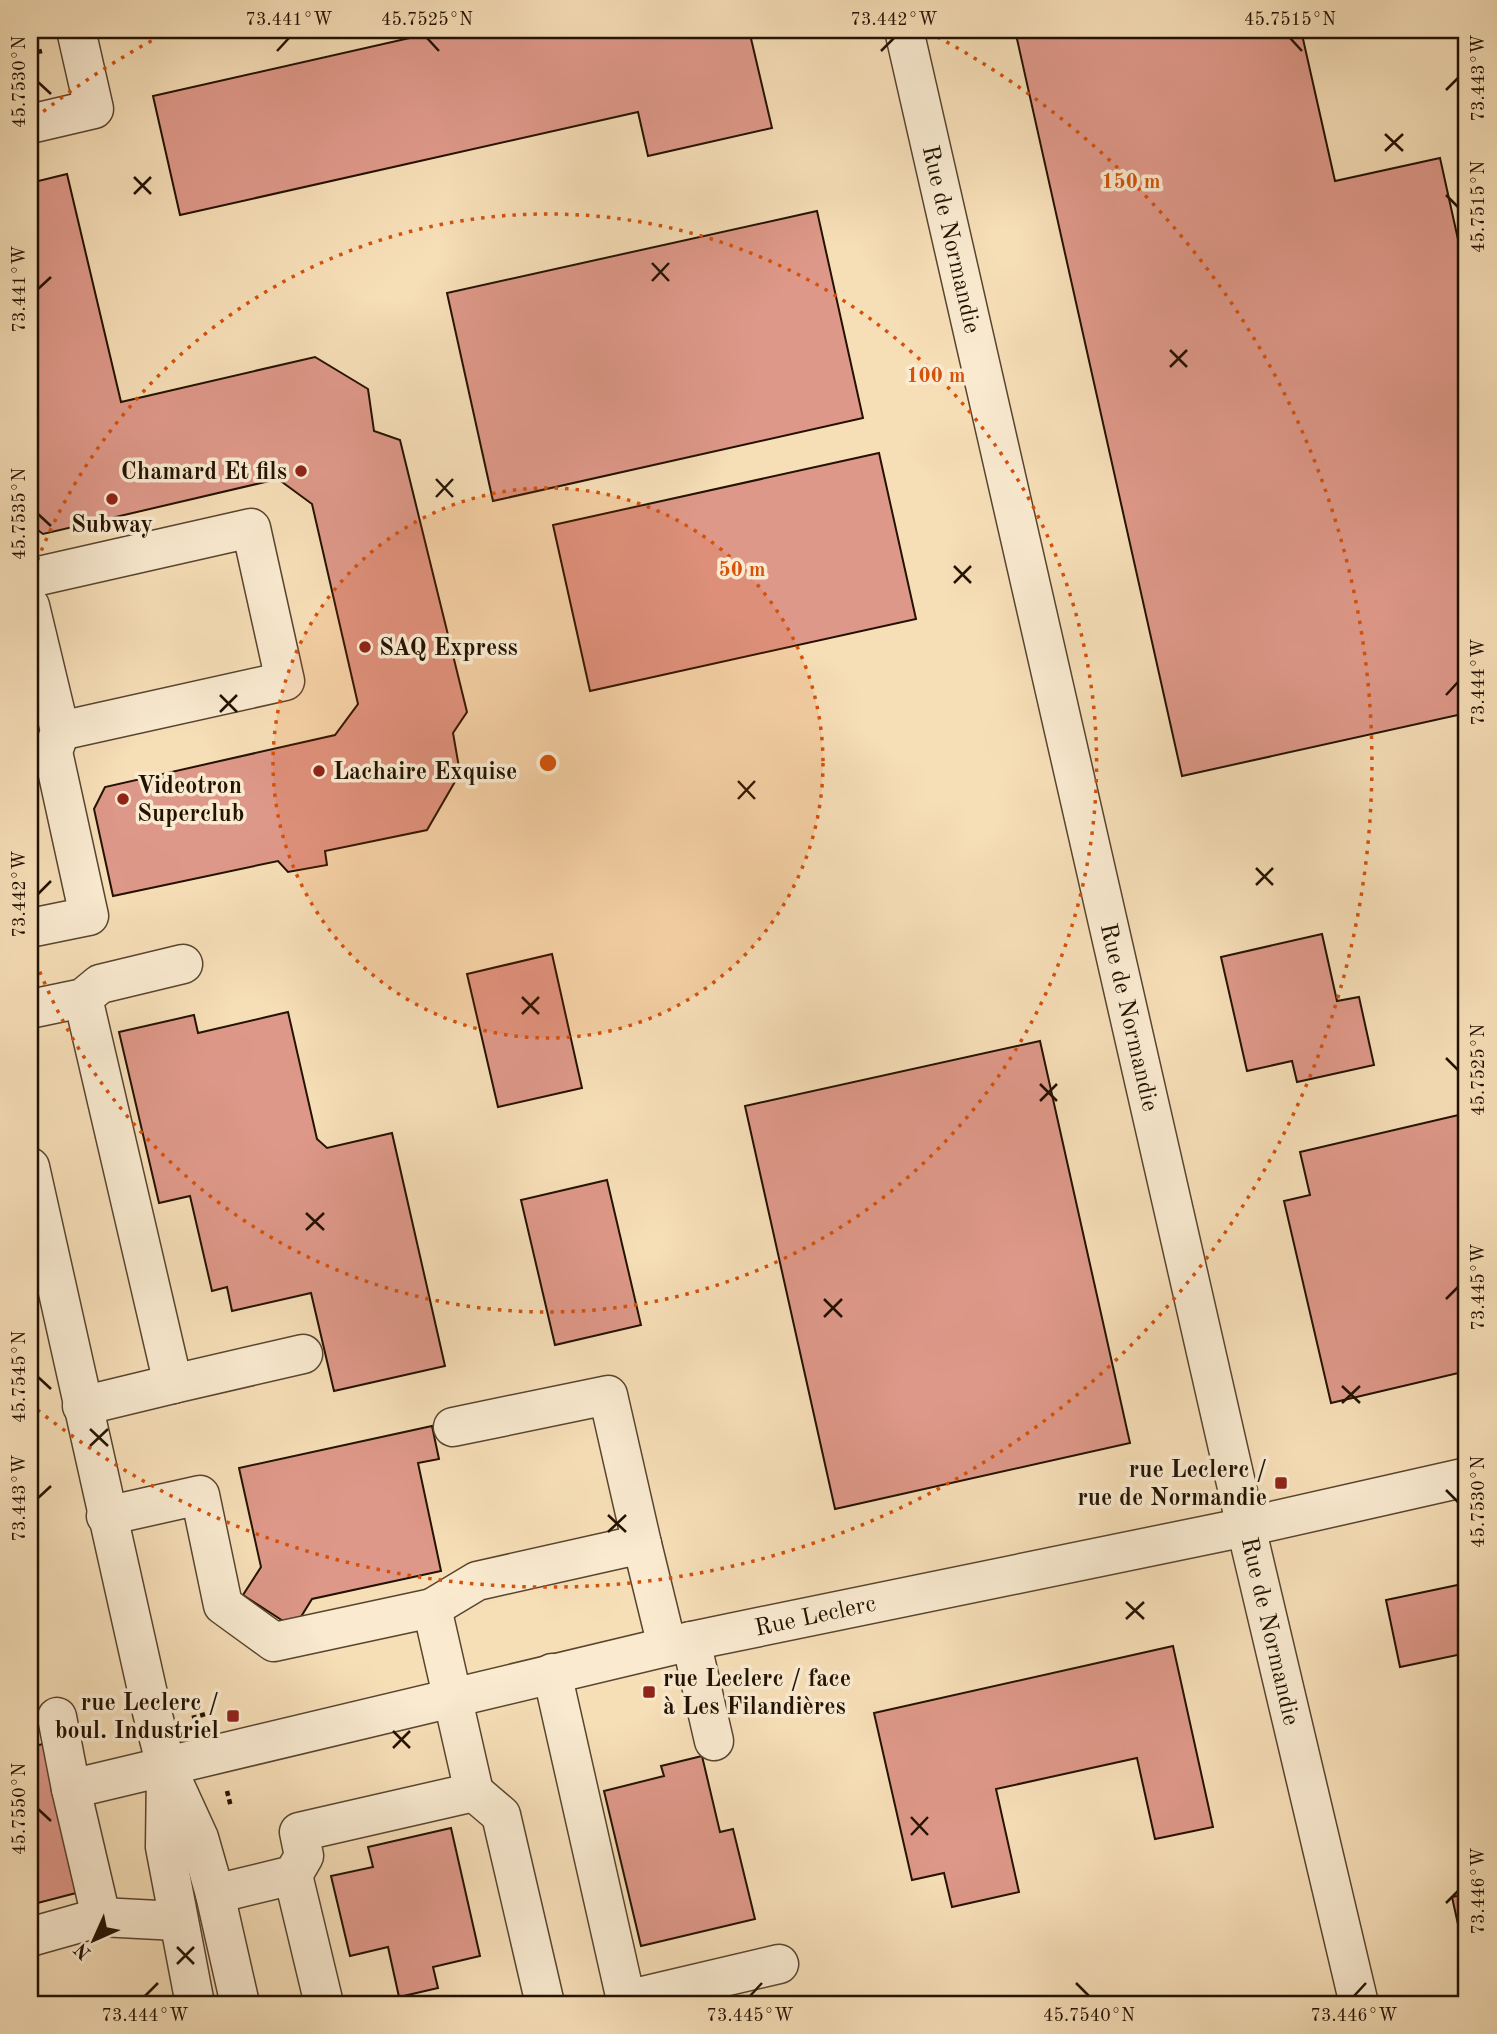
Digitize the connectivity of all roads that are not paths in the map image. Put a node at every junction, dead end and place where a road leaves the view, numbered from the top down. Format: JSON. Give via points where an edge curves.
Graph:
{"nodes":[{"id":1,"x":904,"y":30,"type":"edge"},
{"id":2,"x":90,"y":33,"type":"edge"},
{"id":3,"x":30,"y":124,"type":"edge"},
{"id":4,"x":30,"y":578,"type":"edge"},
{"id":5,"x":30,"y":606,"type":"edge"},
{"id":6,"x":60,"y":730,"type":"junction"},
{"id":7,"x":30,"y":928,"type":"edge"},
{"id":8,"x":183,"y":964,"type":"dead end"},
{"id":9,"x":83,"y":998,"type":"junction"},
{"id":10,"x":30,"y":1009,"type":"edge"},
{"id":11,"x":30,"y":1167,"type":"edge"},
{"id":12,"x":303,"y":1354,"type":"dead end"},
{"id":13,"x":173,"y":1384,"type":"junction"},
{"id":14,"x":82,"y":1406,"type":"junction"},
{"id":15,"x":453,"y":1427,"type":"dead end"},
{"id":16,"x":1467,"y":1478,"type":"edge"},
{"id":17,"x":106,"y":1516,"type":"junction"},
{"id":18,"x":1246,"y":1527,"type":"junction"},
{"id":19,"x":642,"y":1544,"type":"junction"},
{"id":20,"x":432,"y":1608,"type":"junction"},
{"id":21,"x":679,"y":1644,"type":"junction"},
{"id":22,"x":552,"y":1673,"type":"junction"},
{"id":23,"x":452,"y":1696,"type":"junction"},
{"id":24,"x":57,"y":1717,"type":"dead end"},
{"id":25,"x":714,"y":1741,"type":"dead end"},
{"id":26,"x":166,"y":1766,"type":"junction"},
{"id":27,"x":71,"y":1789,"type":"junction"},
{"id":28,"x":474,"y":1792,"type":"junction"},
{"id":29,"x":293,"y":1875,"type":"junction"},
{"id":30,"x":215,"y":1894,"type":"junction"},
{"id":31,"x":101,"y":1917,"type":"junction"},
{"id":32,"x":177,"y":1921,"type":"junction"},
{"id":33,"x":30,"y":1937,"type":"edge"},
{"id":34,"x":779,"y":1964,"type":"dead end"},
{"id":35,"x":187,"y":2003,"type":"edge"},
{"id":36,"x":240,"y":2004,"type":"edge"},
{"id":37,"x":324,"y":2004,"type":"edge"},
{"id":38,"x":545,"y":2004,"type":"edge"},
{"id":39,"x":1359,"y":2004,"type":"edge"}],
"edges":[{"from":1,"to":18,"type":"street","name":"Rue de Normandie"},
{"from":2,"to":3,"type":"street","via":[[94,109]]},
{"from":4,"to":6,"type":"street","via":[[251,528],[285,681]]},
{"from":5,"to":6,"type":"street"},
{"from":6,"to":7,"type":"street","via":[[52,752],[89,916]]},
{"from":8,"to":9,"type":"street","via":[[100,984]]},
{"from":9,"to":10,"type":"street"},
{"from":9,"to":13,"type":"street"},
{"from":11,"to":14,"type":"street"},
{"from":12,"to":13,"type":"street"},
{"from":13,"to":14,"type":"street"},
{"from":14,"to":17,"type":"street"},
{"from":15,"to":19,"type":"street","via":[[608,1395]]},
{"from":16,"to":18,"type":"street","name":"Rue Leclerc"},
{"from":17,"to":20,"type":"street","via":[[200,1495],[223,1605],[274,1642]]},
{"from":17,"to":26,"type":"street"},
{"from":18,"to":21,"type":"street","name":"Rue Leclerc"},
{"from":18,"to":39,"type":"street","name":"Rue de Normandie"},
{"from":19,"to":20,"type":"street","via":[[477,1581]]},
{"from":19,"to":21,"type":"street"},
{"from":20,"to":23,"type":"street"},
{"from":21,"to":22,"type":"street","name":"Rue Leclerc"},
{"from":21,"to":25,"type":"street"},
{"from":22,"to":23,"type":"street","name":"Rue Leclerc"},
{"from":22,"to":34,"type":"street","via":[[626,2000]]},
{"from":23,"to":26,"type":"street","name":"Rue Leclerc"},
{"from":23,"to":28,"type":"street"},
{"from":24,"to":27,"type":"street"},
{"from":26,"to":27,"type":"street","name":"Rue Leclerc"},
{"from":26,"to":30,"type":"street","via":[[194,1826]]},
{"from":26,"to":32,"type":"street","via":[[165,1847]]},
{"from":27,"to":31,"type":"street"},
{"from":28,"to":29,"type":"street","via":[[299,1832],[304,1856]]},
{"from":28,"to":38,"type":"street","via":[[501,1815]]},
{"from":29,"to":30,"type":"street"},
{"from":29,"to":37,"type":"street"},
{"from":30,"to":36,"type":"street"},
{"from":31,"to":32,"type":"street"},
{"from":31,"to":33,"type":"street"},
{"from":32,"to":35,"type":"street"}]}
